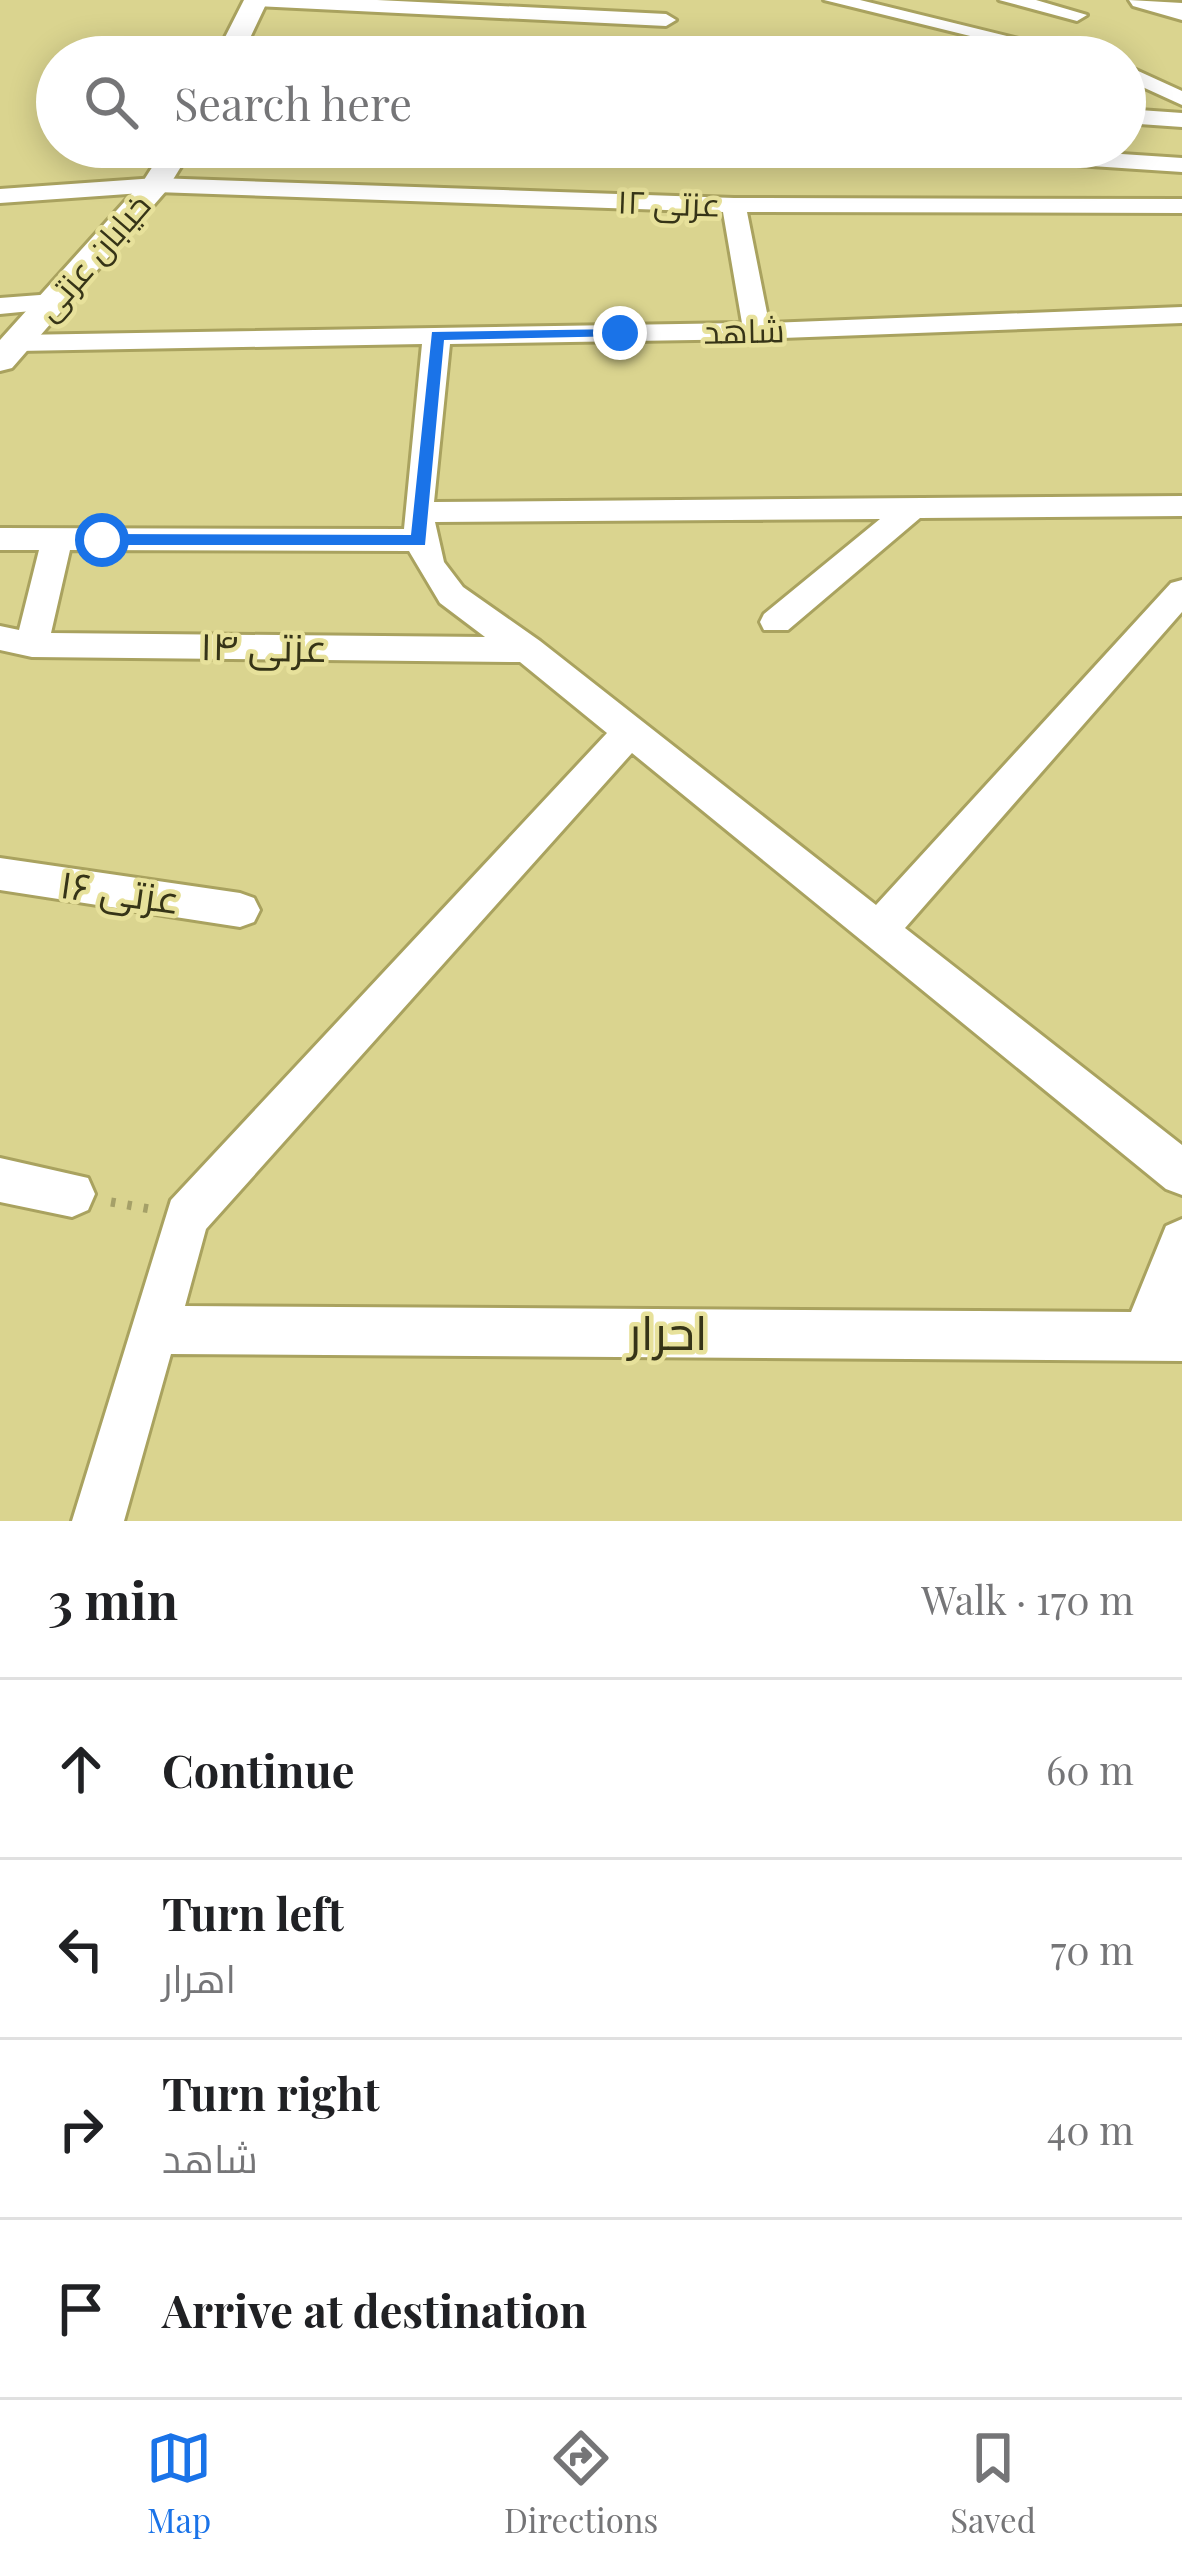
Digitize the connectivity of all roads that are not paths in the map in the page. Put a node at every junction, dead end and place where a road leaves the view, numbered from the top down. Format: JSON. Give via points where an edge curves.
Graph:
{"nodes":[{"id":1,"x":256,"y":0,"type":"edge"},
{"id":2,"x":834,"y":0,"type":"edge"},
{"id":3,"x":1009,"y":0,"type":"edge"},
{"id":4,"x":1143,"y":0,"type":"edge"},
{"id":5,"x":1182,"y":12,"type":"edge"},
{"id":6,"x":666,"y":20,"type":"edge"},
{"id":7,"x":1086,"y":33,"type":"edge"},
{"id":8,"x":238,"y":36,"type":"edge"},
{"id":9,"x":1146,"y":81,"type":"edge"},
{"id":10,"x":1182,"y":99,"type":"edge"},
{"id":11,"x":1146,"y":117,"type":"edge"},
{"id":12,"x":1182,"y":120,"type":"edge"},
{"id":13,"x":1146,"y":163,"type":"edge"},
{"id":14,"x":1182,"y":165,"type":"edge"},
{"id":15,"x":166,"y":168,"type":"edge"},
{"id":16,"x":156,"y":185,"type":"junction"},
{"id":17,"x":0,"y":196,"type":"edge"},
{"id":18,"x":734,"y":205,"type":"junction"},
{"id":19,"x":1182,"y":206,"type":"edge"},
{"id":20,"x":53,"y":302,"type":"junction"},
{"id":21,"x":0,"y":306,"type":"edge"},
{"id":22,"x":1182,"y":315,"type":"edge"},
{"id":23,"x":757,"y":332,"type":"junction"},
{"id":24,"x":437,"y":335,"type":"junction"},
{"id":25,"x":9,"y":352,"type":"edge"},
{"id":26,"x":1182,"y":506,"type":"edge"},
{"id":27,"x":913,"y":508,"type":"junction"},
{"id":28,"x":419,"y":526,"type":"junction"},
{"id":29,"x":0,"y":539,"type":"edge"},
{"id":30,"x":57,"y":540,"type":"junction"},
{"id":31,"x":1182,"y":591,"type":"edge"},
{"id":32,"x":776,"y":622,"type":"dead end"},
{"id":33,"x":16,"y":641,"type":"edge"},
{"id":34,"x":528,"y":650,"type":"junction"},
{"id":35,"x":630,"y":731,"type":"junction"},
{"id":36,"x":0,"y":874,"type":"edge"},
{"id":37,"x":240,"y":910,"type":"dead end"},
{"id":38,"x":878,"y":929,"type":"junction"},
{"id":39,"x":1182,"y":1173,"type":"edge"},
{"id":40,"x":0,"y":1180,"type":"edge"},
{"id":41,"x":72,"y":1194,"type":"road end"},
{"id":42,"x":1182,"y":1242,"type":"edge"},
{"id":43,"x":154,"y":1330,"type":"junction"},
{"id":44,"x":1163,"y":1337,"type":"edge"},
{"id":45,"x":98,"y":1521,"type":"edge"}],
"edges":[{"from":1,"to":6,"type":"street"},
{"from":1,"to":8,"type":"street"},
{"from":2,"to":7,"type":"street"},
{"from":3,"to":7,"type":"street"},
{"from":4,"to":5,"type":"main road"},
{"from":9,"to":10,"type":"street"},
{"from":11,"to":12,"type":"street"},
{"from":13,"to":14,"type":"street"},
{"from":15,"to":16,"type":"street","name":"خیابان عزتی"},
{"from":16,"to":17,"type":"street","name":"عزتی ۱۲"},
{"from":16,"to":18,"type":"street","name":"عزتی ۱۲"},
{"from":16,"to":20,"type":"street","name":"خیابان عزتی"},
{"from":18,"to":19,"type":"street","name":"عزتی ۱۲"},
{"from":18,"to":23,"type":"street"},
{"from":20,"to":21,"type":"street"},
{"from":20,"to":25,"type":"street","name":"خیابان عزتی"},
{"from":22,"to":23,"type":"street","name":"شاهد"},
{"from":23,"to":24,"type":"street","name":"شاهد"},
{"from":24,"to":25,"type":"street","name":"شاهد"},
{"from":24,"to":28,"type":"street"},
{"from":26,"to":27,"type":"street"},
{"from":27,"to":28,"type":"street"},
{"from":27,"to":32,"type":"street"},
{"from":28,"to":30,"type":"street"},
{"from":28,"to":34,"type":"street","via":[[434,582]]},
{"from":29,"to":30,"type":"street"},
{"from":30,"to":33,"type":"street"},
{"from":31,"to":38,"type":"street"},
{"from":33,"to":34,"type":"street","name":"عزتی ۱۴"},
{"from":34,"to":35,"type":"street"},
{"from":35,"to":38,"type":"street"},
{"from":35,"to":43,"type":"street","via":[[187,1216]]},
{"from":36,"to":37,"type":"street","name":"عزتی ۱۶"},
{"from":38,"to":39,"type":"street"},
{"from":40,"to":41,"type":"street"},
{"from":42,"to":44,"type":"street"},
{"from":43,"to":44,"type":"street","name":"احرار"},
{"from":43,"to":45,"type":"street"}]}
